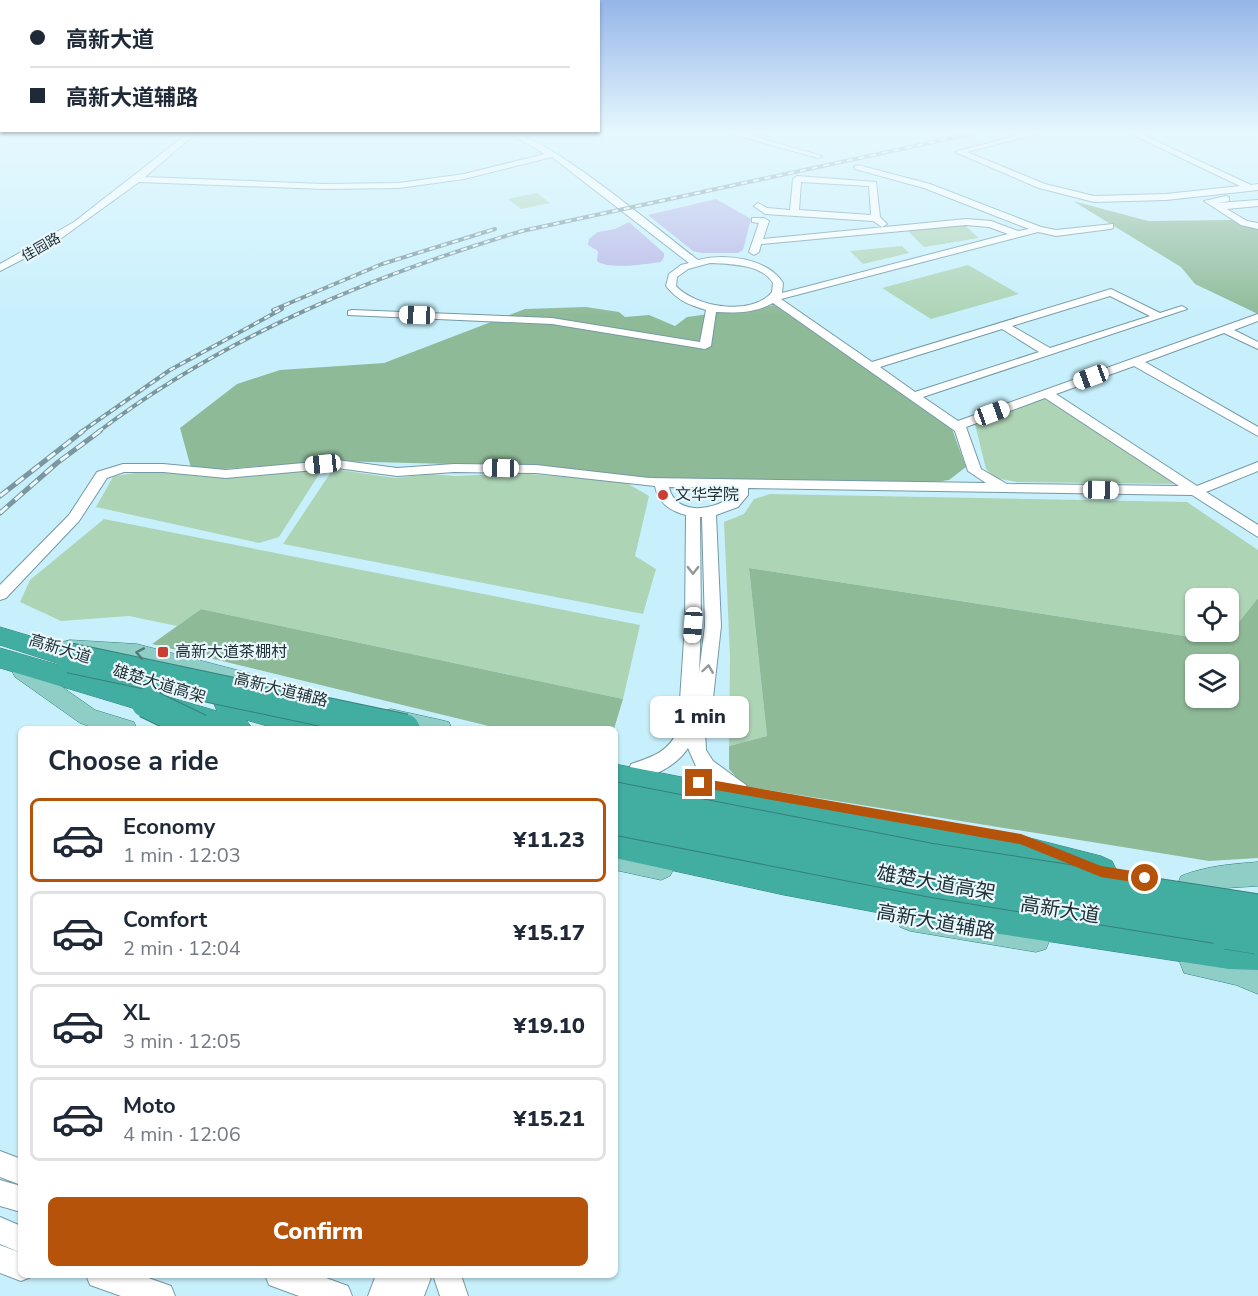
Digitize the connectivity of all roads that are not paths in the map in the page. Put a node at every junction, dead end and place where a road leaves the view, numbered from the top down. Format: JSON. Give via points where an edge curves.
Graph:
{"nodes":[{"id":1,"x":113,"y":193,"type":"edge"},
{"id":2,"x":118,"y":193,"type":"edge"},
{"id":3,"x":605,"y":193,"type":"edge"},
{"id":4,"x":796,"y":193,"type":"edge"},
{"id":5,"x":874,"y":193,"type":"edge"},
{"id":6,"x":946,"y":193,"type":"edge"},
{"id":7,"x":1068,"y":193,"type":"edge"},
{"id":8,"x":1197,"y":193,"type":"edge"},
{"id":9,"x":1257,"y":204,"type":"edge"},
{"id":10,"x":758,"y":206,"type":"dead end"},
{"id":11,"x":1218,"y":207,"type":"junction"},
{"id":12,"x":794,"y":213,"type":"junction"},
{"id":13,"x":1229,"y":214,"type":"junction"},
{"id":14,"x":876,"y":218,"type":"junction"},
{"id":15,"x":755,"y":220,"type":"dead end"},
{"id":16,"x":1110,"y":226,"type":"dead end"},
{"id":17,"x":1258,"y":226,"type":"edge"},
{"id":18,"x":1038,"y":229,"type":"junction"},
{"id":19,"x":888,"y":230,"type":"junction"},
{"id":20,"x":1016,"y":234,"type":"junction"},
{"id":21,"x":757,"y":242,"type":"junction"},
{"id":22,"x":694,"y":263,"type":"junction"},
{"id":23,"x":750,"y":264,"type":"junction"},
{"id":24,"x":0,"y":267,"type":"edge"},
{"id":25,"x":773,"y":298,"type":"junction"},
{"id":26,"x":711,"y":309,"type":"junction"},
{"id":27,"x":1182,"y":309,"type":"dead end"},
{"id":28,"x":352,"y":313,"type":"dead end"},
{"id":29,"x":1158,"y":316,"type":"junction"},
{"id":30,"x":1258,"y":317,"type":"edge"},
{"id":31,"x":1003,"y":325,"type":"junction"},
{"id":32,"x":1224,"y":329,"type":"junction"},
{"id":33,"x":1258,"y":346,"type":"edge"},
{"id":34,"x":1048,"y":352,"type":"junction"},
{"id":35,"x":1135,"y":362,"type":"junction"},
{"id":36,"x":871,"y":366,"type":"junction"},
{"id":37,"x":1047,"y":393,"type":"junction"},
{"id":38,"x":914,"y":396,"type":"junction"},
{"id":39,"x":956,"y":426,"type":"junction"},
{"id":40,"x":1258,"y":432,"type":"edge"},
{"id":41,"x":1258,"y":466,"type":"edge"},
{"id":42,"x":975,"y":471,"type":"junction"},
{"id":43,"x":661,"y":482,"type":"junction"},
{"id":44,"x":741,"y":483,"type":"junction"},
{"id":45,"x":950,"y":487,"type":"junction"},
{"id":46,"x":1005,"y":488,"type":"junction"},
{"id":47,"x":1196,"y":492,"type":"junction"},
{"id":48,"x":701,"y":512,"type":"junction"},
{"id":49,"x":1258,"y":532,"type":"edge"},
{"id":50,"x":0,"y":594,"type":"edge"},
{"id":51,"x":6,"y":634,"type":"edge"},
{"id":52,"x":60,"y":652,"type":"junction"},
{"id":53,"x":0,"y":664,"type":"edge"},
{"id":54,"x":11,"y":665,"type":"edge"},
{"id":55,"x":146,"y":703,"type":"junction"},
{"id":56,"x":95,"y":723,"type":"edge"},
{"id":57,"x":110,"y":726,"type":"edge"},
{"id":58,"x":194,"y":726,"type":"edge"},
{"id":59,"x":204,"y":726,"type":"edge"},
{"id":60,"x":228,"y":726,"type":"edge"},
{"id":61,"x":309,"y":726,"type":"edge"},
{"id":62,"x":333,"y":726,"type":"edge"},
{"id":63,"x":392,"y":726,"type":"edge"},
{"id":64,"x":429,"y":726,"type":"edge"},
{"id":65,"x":623,"y":770,"type":"edge"},
{"id":66,"x":739,"y":791,"type":"junction"},
{"id":67,"x":618,"y":792,"type":"edge"},
{"id":68,"x":618,"y":798,"type":"edge"},
{"id":69,"x":618,"y":821,"type":"edge"},
{"id":70,"x":618,"y":829,"type":"edge"},
{"id":71,"x":618,"y":845,"type":"edge"},
{"id":72,"x":618,"y":859,"type":"edge"},
{"id":73,"x":1028,"y":866,"type":"junction"},
{"id":74,"x":1101,"y":871,"type":"junction"},
{"id":75,"x":1258,"y":874,"type":"edge"},
{"id":76,"x":1190,"y":885,"type":"junction"},
{"id":77,"x":1258,"y":896,"type":"edge"},
{"id":78,"x":1258,"y":909,"type":"edge"},
{"id":79,"x":1100,"y":917,"type":"junction"},
{"id":80,"x":1258,"y":935,"type":"edge"},
{"id":81,"x":1251,"y":953,"type":"edge"},
{"id":82,"x":1258,"y":981,"type":"edge"},
{"id":83,"x":0,"y":1164,"type":"edge"},
{"id":84,"x":18,"y":1171,"type":"edge"},
{"id":85,"x":0,"y":1193,"type":"edge"},
{"id":86,"x":18,"y":1198,"type":"edge"},
{"id":87,"x":0,"y":1230,"type":"edge"},
{"id":88,"x":18,"y":1239,"type":"edge"},
{"id":89,"x":0,"y":1259,"type":"edge"},
{"id":90,"x":18,"y":1266,"type":"edge"},
{"id":91,"x":108,"y":1278,"type":"edge"},
{"id":92,"x":287,"y":1278,"type":"edge"},
{"id":93,"x":389,"y":1278,"type":"edge"},
{"id":94,"x":417,"y":1278,"type":"edge"},
{"id":95,"x":448,"y":1278,"type":"edge"},
{"id":96,"x":161,"y":1296,"type":"edge"},
{"id":97,"x":338,"y":1296,"type":"edge"},
{"id":98,"x":382,"y":1296,"type":"edge"},
{"id":99,"x":410,"y":1296,"type":"edge"},
{"id":100,"x":454,"y":1296,"type":"edge"}],
"edges":[{"from":1,"to":24,"type":"street","name":"佳园路","via":[[84,217]]},
{"from":2,"to":24,"type":"street","name":"佳园路","via":[[77,226]]},
{"from":3,"to":22,"type":"street"},
{"from":4,"to":12,"type":"street"},
{"from":5,"to":14,"type":"street"},
{"from":6,"to":18,"type":"street"},
{"from":7,"to":8,"type":"street","via":[[1114,199]]},
{"from":9,"to":11,"type":"street"},
{"from":9,"to":11,"type":"street","via":[[1242,198],[1208,201]]},
{"from":9,"to":13,"type":"street"},
{"from":10,"to":12,"type":"street","via":[[765,211]]},
{"from":11,"to":13,"type":"street"},
{"from":12,"to":14,"type":"street"},
{"from":13,"to":17,"type":"street"},
{"from":14,"to":19,"type":"street"},
{"from":15,"to":21,"type":"street","via":[[764,220]]},
{"from":16,"to":18,"type":"street","via":[[1056,233]]},
{"from":18,"to":20,"type":"street"},
{"from":19,"to":20,"type":"street","via":[[979,222]]},
{"from":19,"to":21,"type":"street"},
{"from":20,"to":25,"type":"street"},
{"from":21,"to":23,"type":"street"},
{"from":22,"to":23,"type":"street","via":[[727,260]]},
{"from":22,"to":26,"type":"street","via":[[673,275],[670,283],[681,299]]},
{"from":23,"to":25,"type":"street","via":[[777,281],[778,290]]},
{"from":25,"to":26,"type":"street","via":[[747,309]]},
{"from":25,"to":36,"type":"street"},
{"from":26,"to":28,"type":"street","via":[[705,346],[552,321]]},
{"from":27,"to":29,"type":"street"},
{"from":29,"to":31,"type":"street","via":[[1112,292]]},
{"from":29,"to":34,"type":"street"},
{"from":30,"to":32,"type":"street"},
{"from":31,"to":34,"type":"street"},
{"from":31,"to":36,"type":"street"},
{"from":32,"to":33,"type":"street"},
{"from":32,"to":35,"type":"street"},
{"from":34,"to":38,"type":"street"},
{"from":35,"to":37,"type":"street"},
{"from":35,"to":40,"type":"street"},
{"from":36,"to":38,"type":"street"},
{"from":37,"to":39,"type":"street"},
{"from":37,"to":47,"type":"street"},
{"from":38,"to":39,"type":"street"},
{"from":39,"to":42,"type":"street","via":[[961,429]]},
{"from":41,"to":47,"type":"street"},
{"from":42,"to":45,"type":"street"},
{"from":42,"to":46,"type":"street"},
{"from":43,"to":44,"type":"street"},
{"from":43,"to":48,"type":"street","via":[[668,501]]},
{"from":43,"to":50,"type":"street","via":[[536,469],[397,472],[323,464],[226,474],[123,468],[102,475],[74,518]]},
{"from":44,"to":45,"type":"street"},
{"from":44,"to":48,"type":"street","via":[[741,495],[735,503]]},
{"from":45,"to":46,"type":"street"},
{"from":46,"to":47,"type":"street"},
{"from":47,"to":49,"type":"street"},
{"from":48,"to":65,"type":"street","one_way":true,"via":[[687,730],[682,745],[660,764]]},
{"from":66,"to":48,"type":"street","one_way":true,"via":[[706,767],[697,751],[696,731],[703,707],[713,626]]},
{"from":51,"to":52,"type":"highway","name":"雄楚大道高架"},
{"from":52,"to":61,"type":"highway","name":"雄楚大道高架","bridge":true,"via":[[194,695]]},
{"from":52,"to":62,"type":"main road","name":"高新大道"},
{"from":52,"to":63,"type":"highway","bridge":true},
{"from":64,"to":52,"type":"main road","name":"高新大道辅路","one_way":true,"via":[[137,652]]},
{"from":53,"to":54,"type":"main road","name":"高新大道"},
{"from":54,"to":55,"type":"highway","name":"雄楚大道高架"},
{"from":54,"to":56,"type":"main road"},
{"from":54,"to":59,"type":"main road","name":"高新大道"},
{"from":55,"to":58,"type":"highway","bridge":true},
{"from":55,"to":60,"type":"highway","name":"雄楚大道高架","bridge":true},
{"from":56,"to":57,"type":"main road"},
{"from":65,"to":66,"type":"main road"},
{"from":65,"to":74,"type":"highway","via":[[947,839],[1026,851]]},
{"from":66,"to":74,"type":"main road","via":[[1021,839]]},
{"from":67,"to":73,"type":"main road","via":[[796,827]]},
{"from":68,"to":78,"type":"highway","name":"雄楚大道高架","bridge":true,"via":[[917,856]]},
{"from":69,"to":80,"type":"highway","name":"雄楚大道高架","bridge":true,"via":[[927,883]]},
{"from":70,"to":79,"type":"main road","name":"高新大道","via":[[783,863]]},
{"from":71,"to":81,"type":"highway","via":[[954,911]]},
{"from":72,"to":82,"type":"main road","name":"高新大道辅路","via":[[956,928],[1236,971]]},
{"from":73,"to":74,"type":"main road"},
{"from":73,"to":79,"type":"main road","via":[[1090,877],[1118,902],[1115,910]]},
{"from":74,"to":76,"type":"main road"},
{"from":75,"to":76,"type":"main road","via":[[1226,876]]},
{"from":76,"to":77,"type":"main road"},
{"from":79,"to":81,"type":"main road","name":"高新大道"},
{"from":83,"to":84,"type":"street"},
{"from":85,"to":86,"type":"street"},
{"from":87,"to":88,"type":"street"},
{"from":89,"to":90,"type":"street"},
{"from":91,"to":96,"type":"street"},
{"from":92,"to":97,"type":"street"},
{"from":93,"to":98,"type":"street"},
{"from":94,"to":99,"type":"street"},
{"from":95,"to":100,"type":"street"}]}
